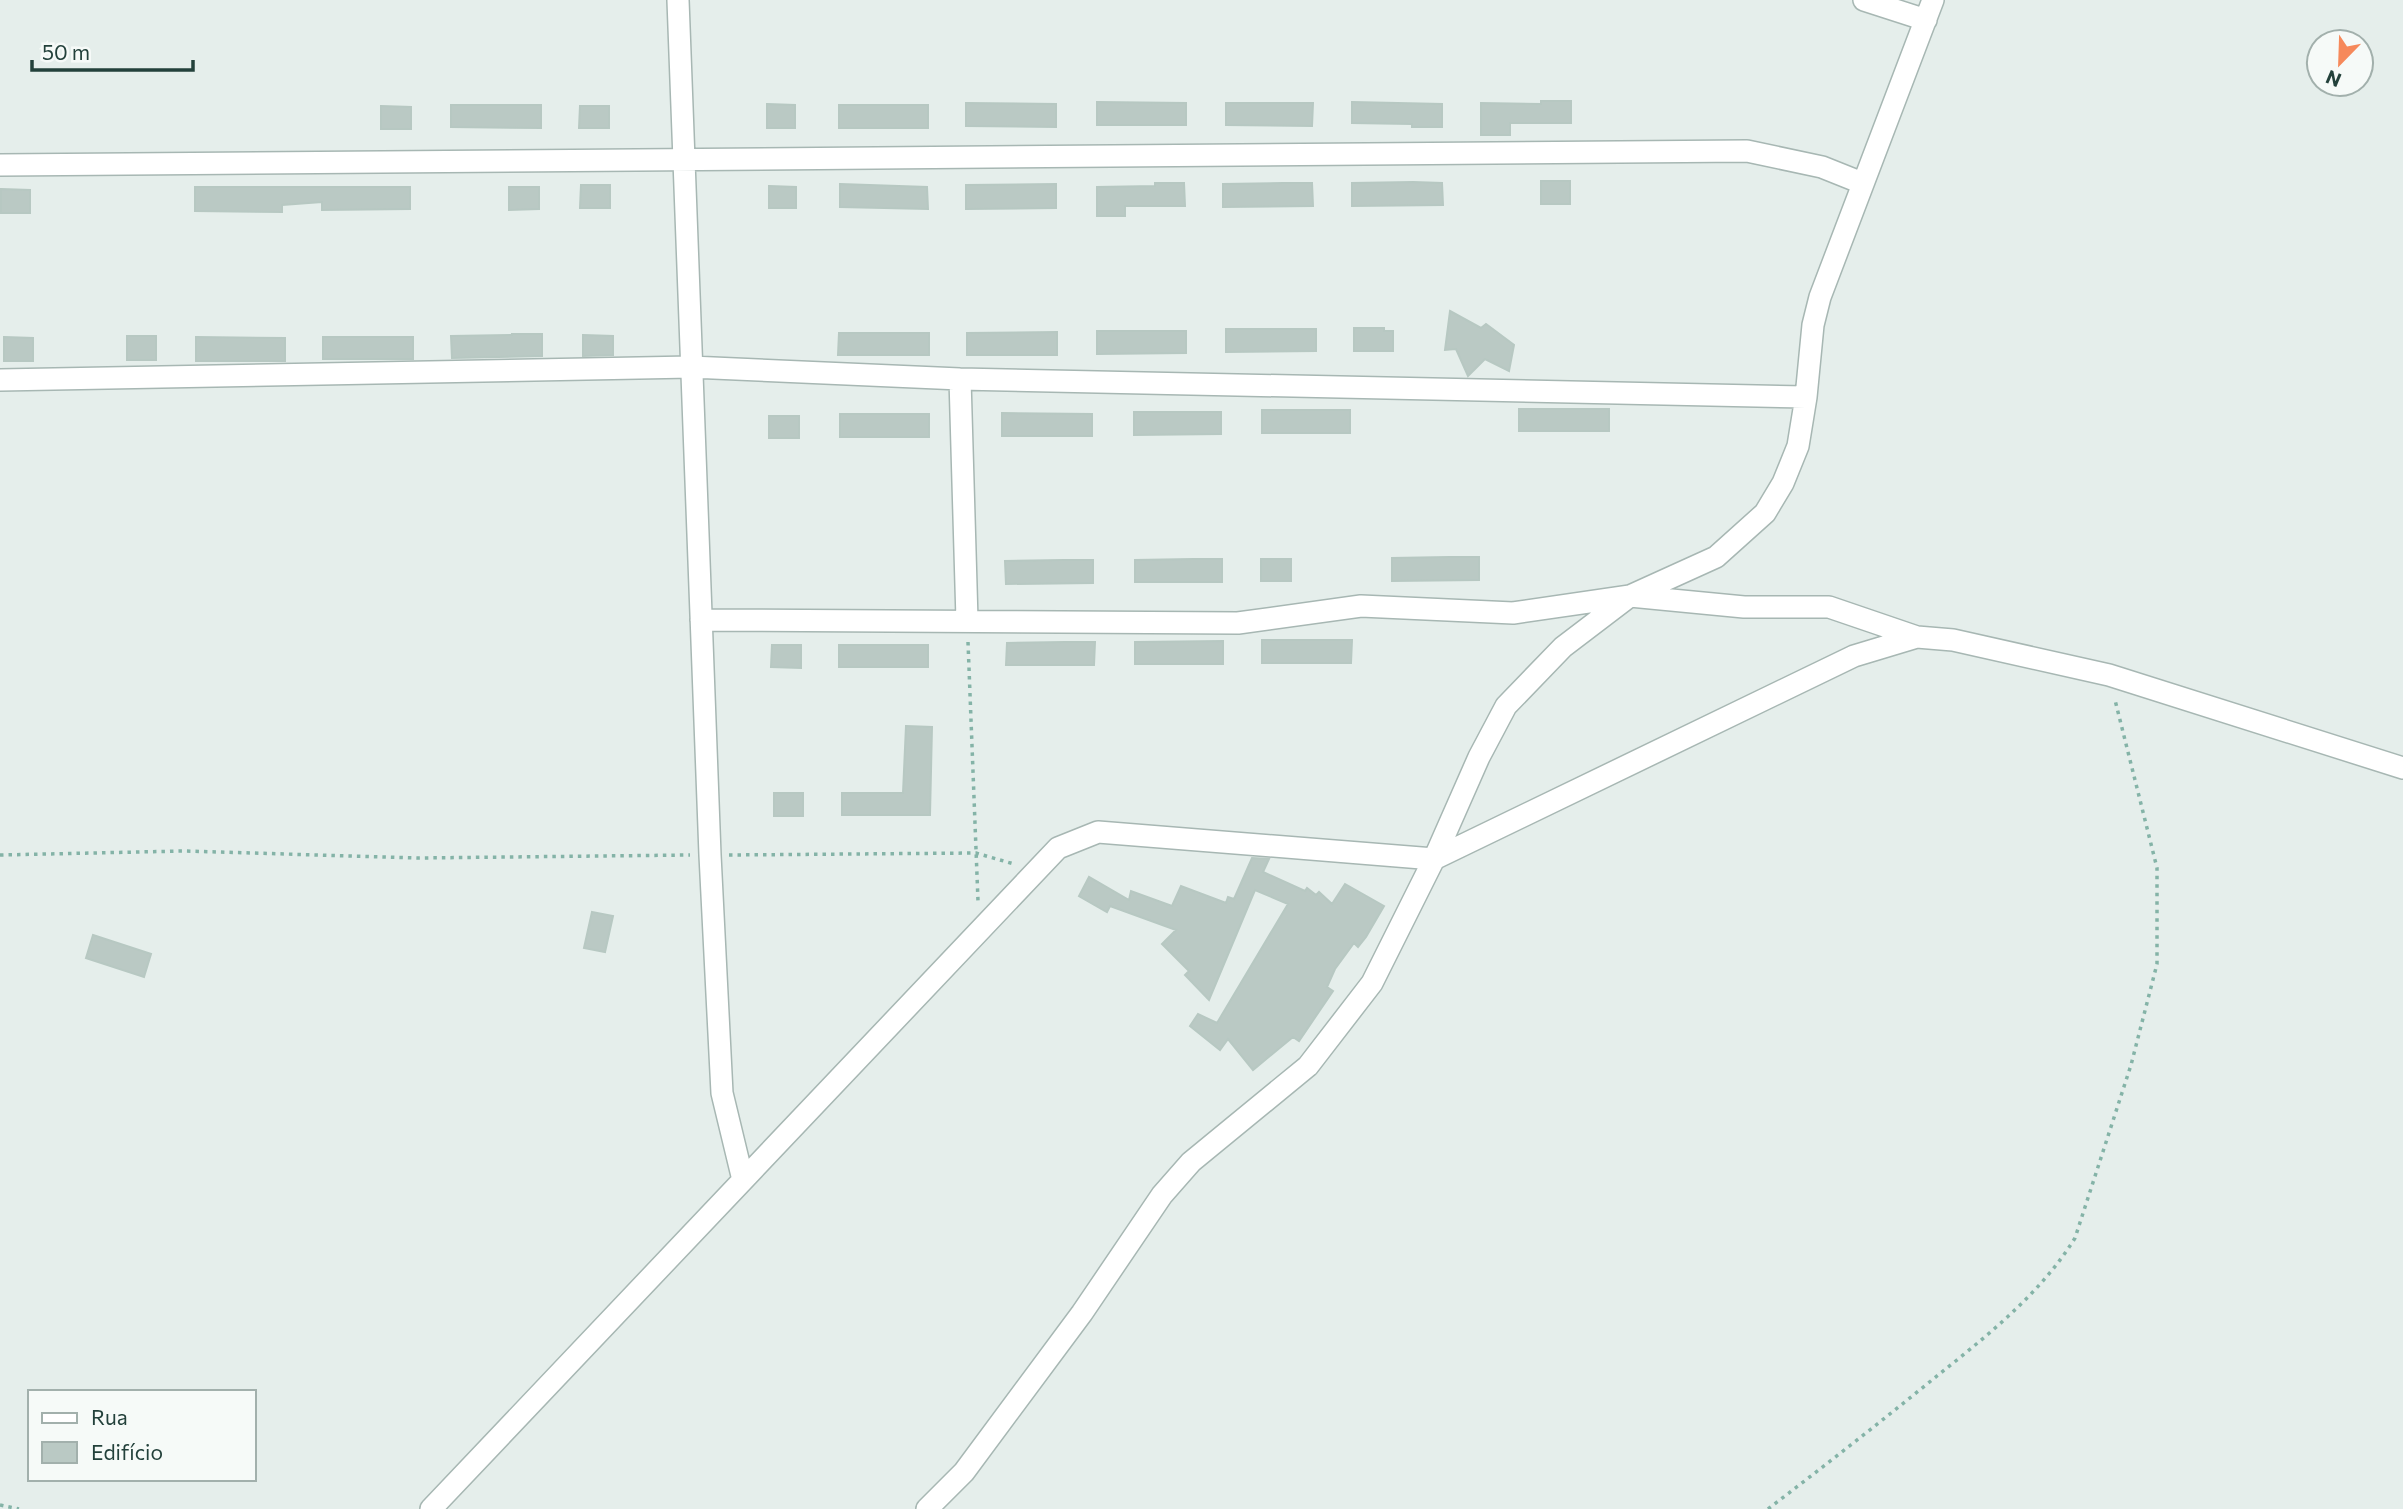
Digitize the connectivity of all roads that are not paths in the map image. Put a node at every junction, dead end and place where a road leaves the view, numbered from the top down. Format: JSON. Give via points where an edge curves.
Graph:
{"nodes":[{"id":1,"x":678,"y":0,"type":"edge"},
{"id":2,"x":1864,"y":0,"type":"edge"},
{"id":3,"x":1929,"y":10,"type":"edge"},
{"id":4,"x":684,"y":159,"type":"junction"},
{"id":5,"x":0,"y":164,"type":"edge"},
{"id":6,"x":1862,"y":183,"type":"junction"},
{"id":7,"x":691,"y":367,"type":"junction"},
{"id":8,"x":960,"y":379,"type":"junction"},
{"id":9,"x":0,"y":380,"type":"edge"},
{"id":10,"x":1806,"y":397,"type":"junction"},
{"id":11,"x":1630,"y":596,"type":"junction"},
{"id":12,"x":701,"y":620,"type":"junction"},
{"id":13,"x":967,"y":620,"type":"junction"},
{"id":14,"x":1917,"y":636,"type":"junction"},
{"id":15,"x":2403,"y":768,"type":"edge"},
{"id":16,"x":1434,"y":859,"type":"junction"},
{"id":17,"x":743,"y":1180,"type":"junction"},
{"id":18,"x":431,"y":1509,"type":"edge"},
{"id":19,"x":927,"y":1509,"type":"edge"}],
"edges":[{"from":1,"to":4,"type":"street"},
{"from":2,"to":3,"type":"street"},
{"from":3,"to":6,"type":"street"},
{"from":4,"to":5,"type":"street"},
{"from":4,"to":6,"type":"street","via":[[1747,151],[1822,166]]},
{"from":4,"to":7,"type":"street"},
{"from":6,"to":10,"type":"street","via":[[1820,297]]},
{"from":7,"to":8,"type":"street"},
{"from":7,"to":9,"type":"street"},
{"from":7,"to":12,"type":"street"},
{"from":8,"to":10,"type":"street"},
{"from":8,"to":13,"type":"street"},
{"from":10,"to":11,"type":"street","via":[[1798,446],[1765,513],[1716,557]]},
{"from":11,"to":13,"type":"street","via":[[1513,613],[1361,606],[1238,623]]},
{"from":11,"to":14,"type":"street","via":[[1744,607],[1829,607]]},
{"from":11,"to":16,"type":"street","via":[[1563,647],[1506,706]]},
{"from":12,"to":13,"type":"street"},
{"from":12,"to":17,"type":"street","via":[[722,1093]]},
{"from":14,"to":15,"type":"street","via":[[2109,675]]},
{"from":14,"to":16,"type":"street","via":[[1854,656]]},
{"from":16,"to":17,"type":"street","via":[[1098,832],[1058,848]]},
{"from":16,"to":19,"type":"street","via":[[1372,983],[1308,1066],[1191,1162],[1162,1195],[1082,1313],[964,1472]]},
{"from":17,"to":18,"type":"street"}]}
